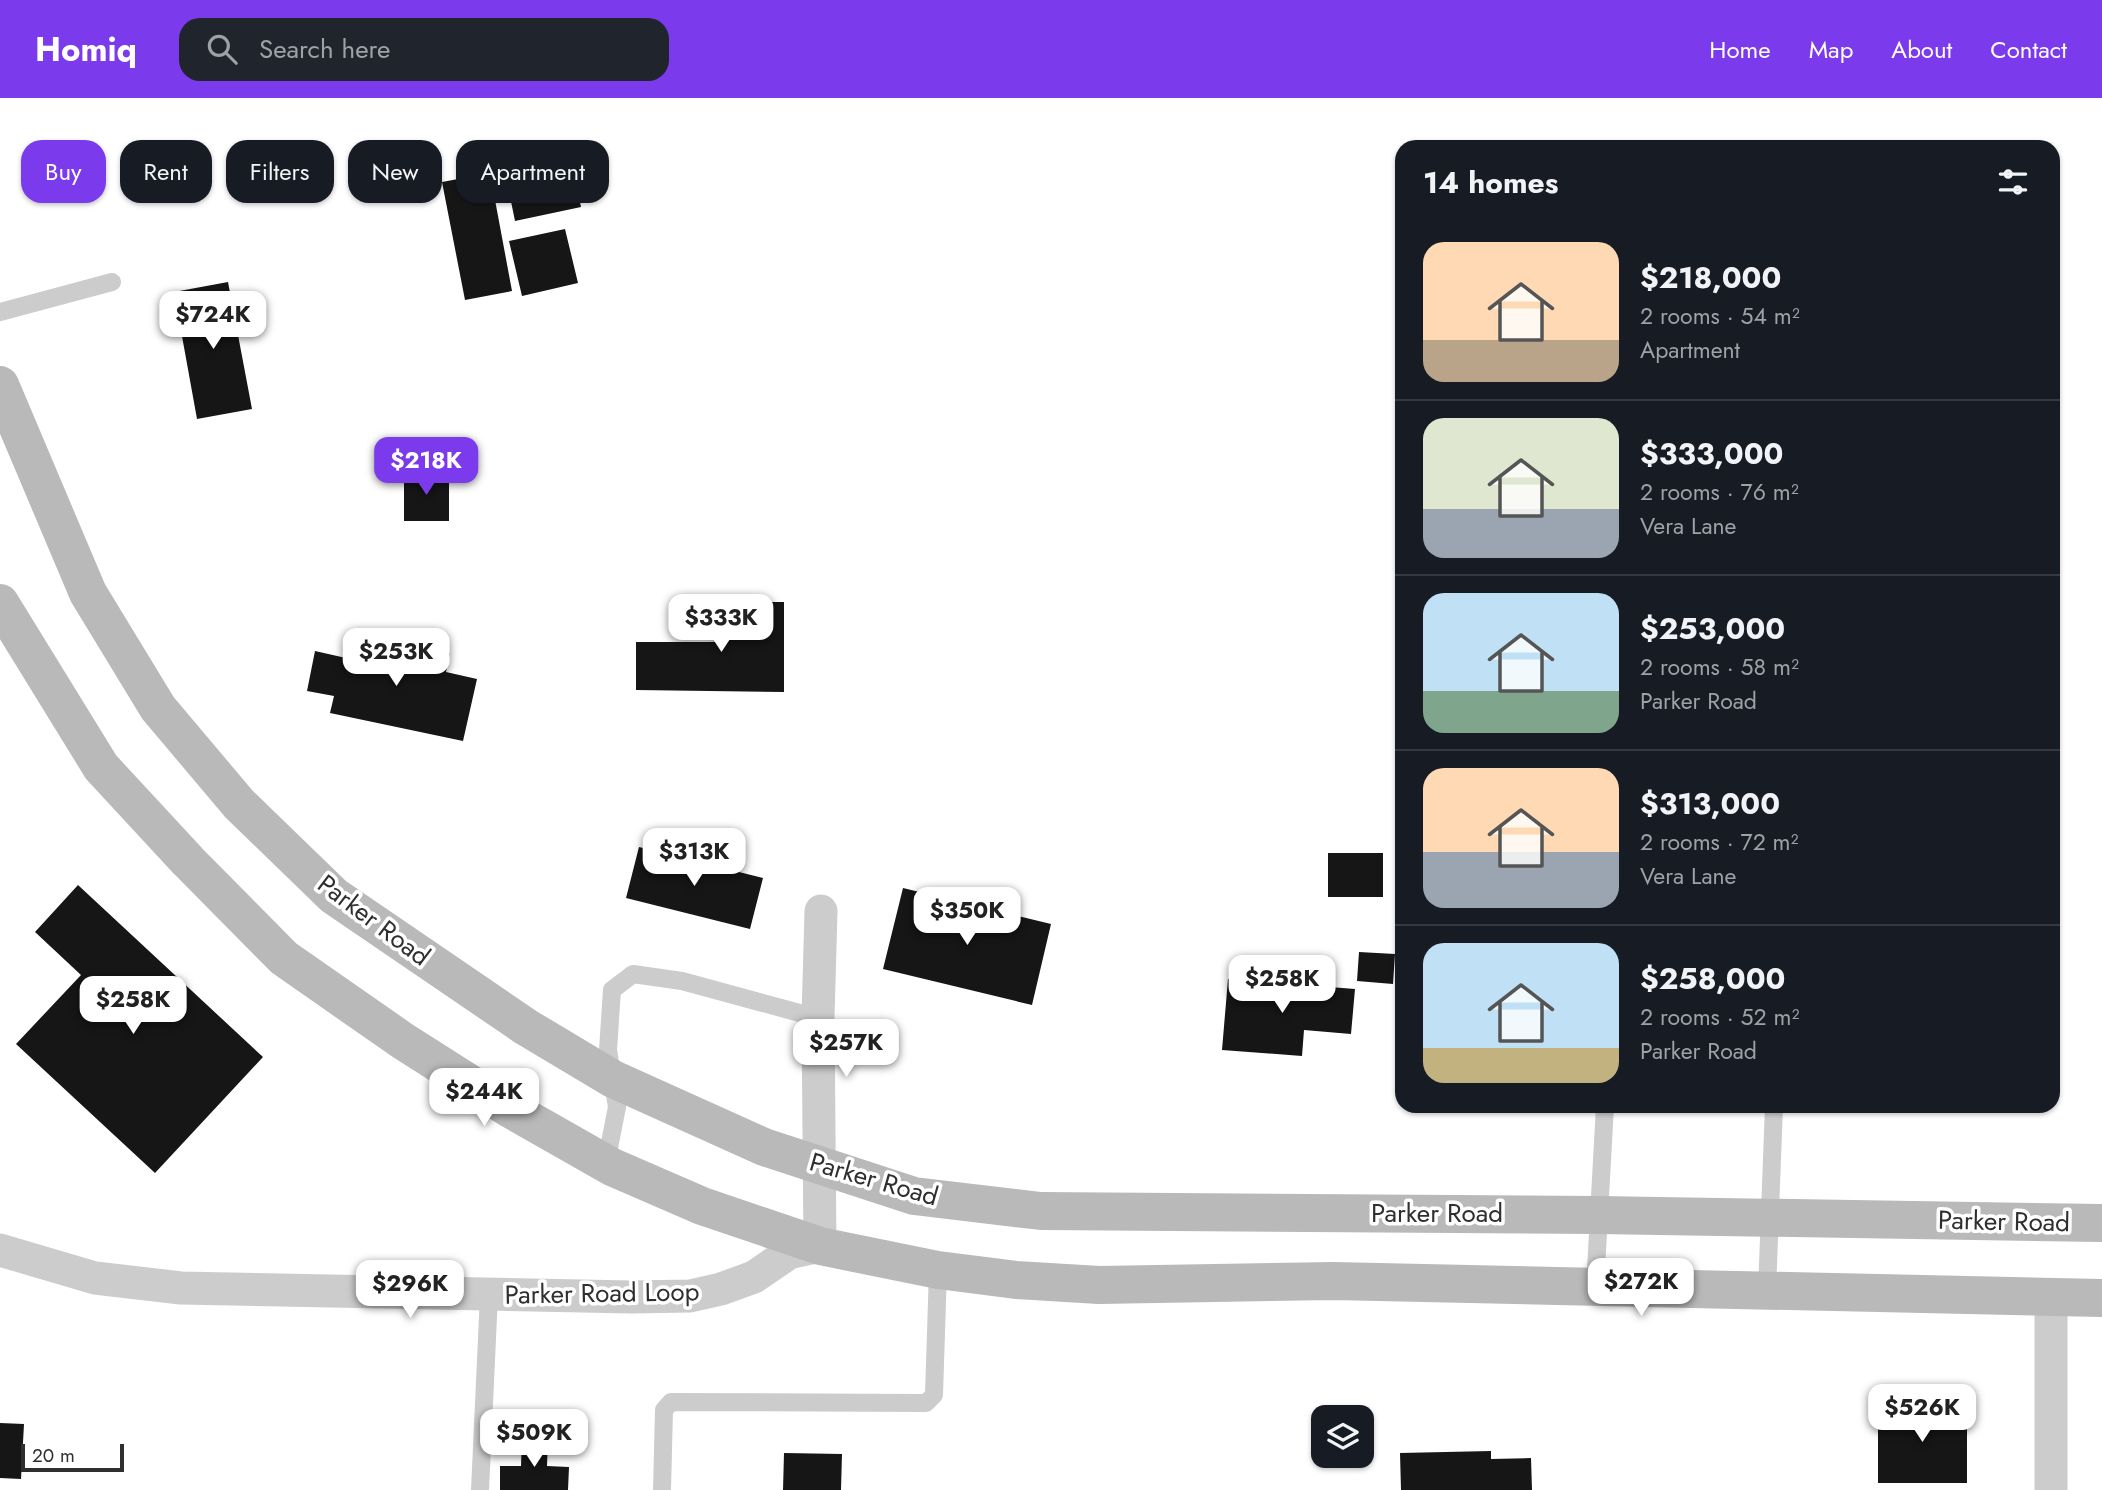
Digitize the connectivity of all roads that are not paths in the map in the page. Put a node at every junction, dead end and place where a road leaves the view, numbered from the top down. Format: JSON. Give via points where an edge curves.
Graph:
{"nodes":[{"id":1,"x":112,"y":282,"type":"dead end"},
{"id":2,"x":0,"y":312,"type":"edge"},
{"id":3,"x":0,"y":384,"type":"edge"},
{"id":4,"x":0,"y":603,"type":"edge"},
{"id":5,"x":821,"y":911,"type":"dead end"},
{"id":6,"x":818,"y":1018,"type":"junction"},
{"id":7,"x":613,"y":1079,"type":"junction"},
{"id":8,"x":1605,"y":1113,"type":"edge"},
{"id":9,"x":1774,"y":1113,"type":"edge"},
{"id":10,"x":606,"y":1163,"type":"junction"},
{"id":11,"x":820,"y":1164,"type":"junction"},
{"id":12,"x":1598,"y":1215,"type":"junction"},
{"id":13,"x":1769,"y":1217,"type":"junction"},
{"id":14,"x":2102,"y":1223,"type":"edge"},
{"id":15,"x":820,"y":1246,"type":"junction"},
{"id":16,"x":0,"y":1250,"type":"edge"},
{"id":17,"x":938,"y":1270,"type":"junction"},
{"id":18,"x":1595,"y":1287,"type":"junction"},
{"id":19,"x":1767,"y":1290,"type":"junction"},
{"id":20,"x":489,"y":1294,"type":"junction"},
{"id":21,"x":2051,"y":1297,"type":"junction"},
{"id":22,"x":2102,"y":1298,"type":"edge"},
{"id":23,"x":480,"y":1490,"type":"edge"},
{"id":24,"x":662,"y":1490,"type":"edge"},
{"id":25,"x":2051,"y":1490,"type":"edge"}],
"edges":[{"from":1,"to":2,"type":"lane"},
{"from":3,"to":7,"type":"main road","name":"Parker Road","via":[[88,593],[158,708],[239,804],[334,896],[526,1027]]},
{"from":4,"to":10,"type":"main road","via":[[101,767],[284,958],[403,1041]]},
{"from":5,"to":6,"type":"street"},
{"from":6,"to":7,"type":"lane","via":[[682,981],[633,974],[612,990],[608,1050]]},
{"from":6,"to":11,"type":"street"},
{"from":7,"to":10,"type":"lane","via":[[617,1107]]},
{"from":7,"to":11,"type":"main road","name":"Parker Road","via":[[764,1147]]},
{"from":8,"to":12,"type":"lane"},
{"from":9,"to":13,"type":"lane"},
{"from":10,"to":15,"type":"main road","via":[[702,1206]]},
{"from":11,"to":12,"type":"main road","name":"Parker Road","via":[[914,1196],[1041,1211]]},
{"from":11,"to":15,"type":"street"},
{"from":12,"to":13,"type":"main road","name":"Parker Road"},
{"from":12,"to":18,"type":"lane"},
{"from":13,"to":14,"type":"main road","name":"Parker Road"},
{"from":13,"to":19,"type":"lane"},
{"from":15,"to":17,"type":"main road"},
{"from":15,"to":20,"type":"street","name":"Parker Road Loop","via":[[789,1253],[754,1277],[690,1296]]},
{"from":16,"to":20,"type":"street","name":"Parker Road Loop","via":[[95,1278],[181,1288]]},
{"from":17,"to":18,"type":"main road","via":[[1099,1285],[1332,1281]]},
{"from":17,"to":24,"type":"lane","via":[[934,1395],[926,1404],[671,1402],[664,1410]]},
{"from":18,"to":19,"type":"main road"},
{"from":19,"to":21,"type":"main road"},
{"from":20,"to":23,"type":"lane"},
{"from":21,"to":22,"type":"main road"},
{"from":21,"to":25,"type":"street"}]}
